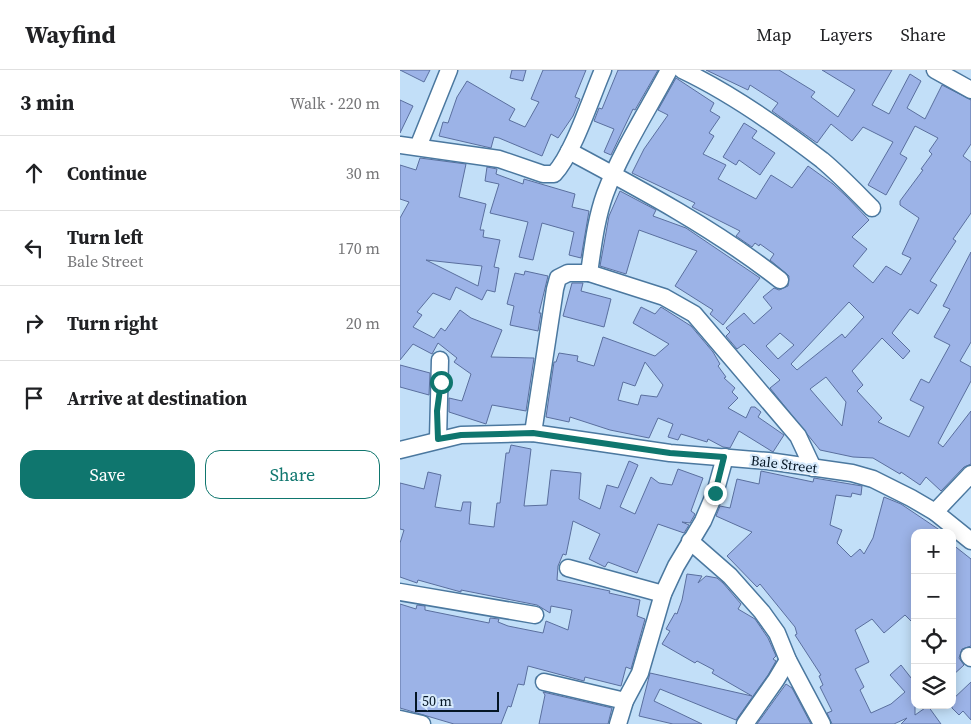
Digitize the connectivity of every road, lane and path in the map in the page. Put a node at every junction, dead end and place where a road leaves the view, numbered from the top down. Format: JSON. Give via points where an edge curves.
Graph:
{"nodes":[{"id":1,"x":449,"y":70,"type":"edge"},
{"id":2,"x":603,"y":70,"type":"edge"},
{"id":3,"x":669,"y":70,"type":"edge"},
{"id":4,"x":682,"y":70,"type":"edge"},
{"id":5,"x":936,"y":70,"type":"edge"},
{"id":6,"x":971,"y":90,"type":"edge"},
{"id":7,"x":400,"y":145,"type":"edge"},
{"id":8,"x":418,"y":147,"type":"junction"},
{"id":9,"x":569,"y":151,"type":"junction"},
{"id":10,"x":613,"y":174,"type":"junction"},
{"id":11,"x":872,"y":208,"type":"dead end"},
{"id":12,"x":589,"y":273,"type":"junction"},
{"id":13,"x":780,"y":280,"type":"dead end"},
{"id":14,"x":440,"y":360,"type":"dead end"},
{"id":15,"x":533,"y":433,"type":"junction"},
{"id":16,"x":438,"y":439,"type":"junction"},
{"id":17,"x":400,"y":450,"type":"edge"},
{"id":18,"x":724,"y":457,"type":"junction"},
{"id":19,"x":813,"y":468,"type":"junction"},
{"id":20,"x":971,"y":474,"type":"edge"},
{"id":21,"x":935,"y":512,"type":"junction"},
{"id":22,"x":690,"y":541,"type":"junction"},
{"id":23,"x":971,"y":541,"type":"edge"},
{"id":24,"x":568,"y":568,"type":"dead end"},
{"id":25,"x":400,"y":592,"type":"edge"},
{"id":26,"x":663,"y":594,"type":"junction"},
{"id":27,"x":535,"y":615,"type":"dead end"},
{"id":28,"x":788,"y":660,"type":"junction"},
{"id":29,"x":544,"y":682,"type":"dead end"},
{"id":30,"x":625,"y":701,"type":"junction"},
{"id":31,"x":400,"y":719,"type":"edge"},
{"id":32,"x":422,"y":724,"type":"edge"},
{"id":33,"x":618,"y":724,"type":"edge"},
{"id":34,"x":745,"y":724,"type":"edge"},
{"id":35,"x":822,"y":724,"type":"edge"}],
"edges":[{"from":1,"to":8,"type":"street"},
{"from":2,"to":9,"type":"street"},
{"from":3,"to":10,"type":"street"},
{"from":4,"to":11,"type":"street","via":[[704,80],[823,161]]},
{"from":5,"to":6,"type":"street"},
{"from":7,"to":8,"type":"street"},
{"from":8,"to":9,"type":"street","via":[[499,159],[543,174],[554,174]]},
{"from":9,"to":10,"type":"street"},
{"from":10,"to":12,"type":"street","via":[[594,234]]},
{"from":10,"to":13,"type":"street","via":[[727,240]]},
{"from":12,"to":15,"type":"street","via":[[568,273],[558,278]]},
{"from":12,"to":19,"type":"street","via":[[664,297],[694,314],[798,436]]},
{"from":14,"to":16,"type":"street"},
{"from":15,"to":16,"type":"street","name":"Bale Street","via":[[461,435]]},
{"from":15,"to":18,"type":"street","name":"Bale Street","via":[[670,453]]},
{"from":16,"to":17,"type":"street","name":"Bale Street"},
{"from":18,"to":19,"type":"street","name":"Bale Street"},
{"from":18,"to":22,"type":"street","via":[[715,493]]},
{"from":19,"to":21,"type":"street","name":"Bale Street","via":[[852,472],[873,479]]},
{"from":20,"to":21,"type":"street"},
{"from":21,"to":23,"type":"street","name":"Bale Street"},
{"from":22,"to":26,"type":"street"},
{"from":22,"to":28,"type":"street","via":[[730,576],[762,612],[777,633]]},
{"from":24,"to":26,"type":"street"},
{"from":25,"to":27,"type":"street"},
{"from":26,"to":30,"type":"street","via":[[640,673]]},
{"from":28,"to":34,"type":"street"},
{"from":28,"to":35,"type":"street"},
{"from":29,"to":30,"type":"street"},
{"from":30,"to":33,"type":"street"},
{"from":31,"to":32,"type":"street"}]}
